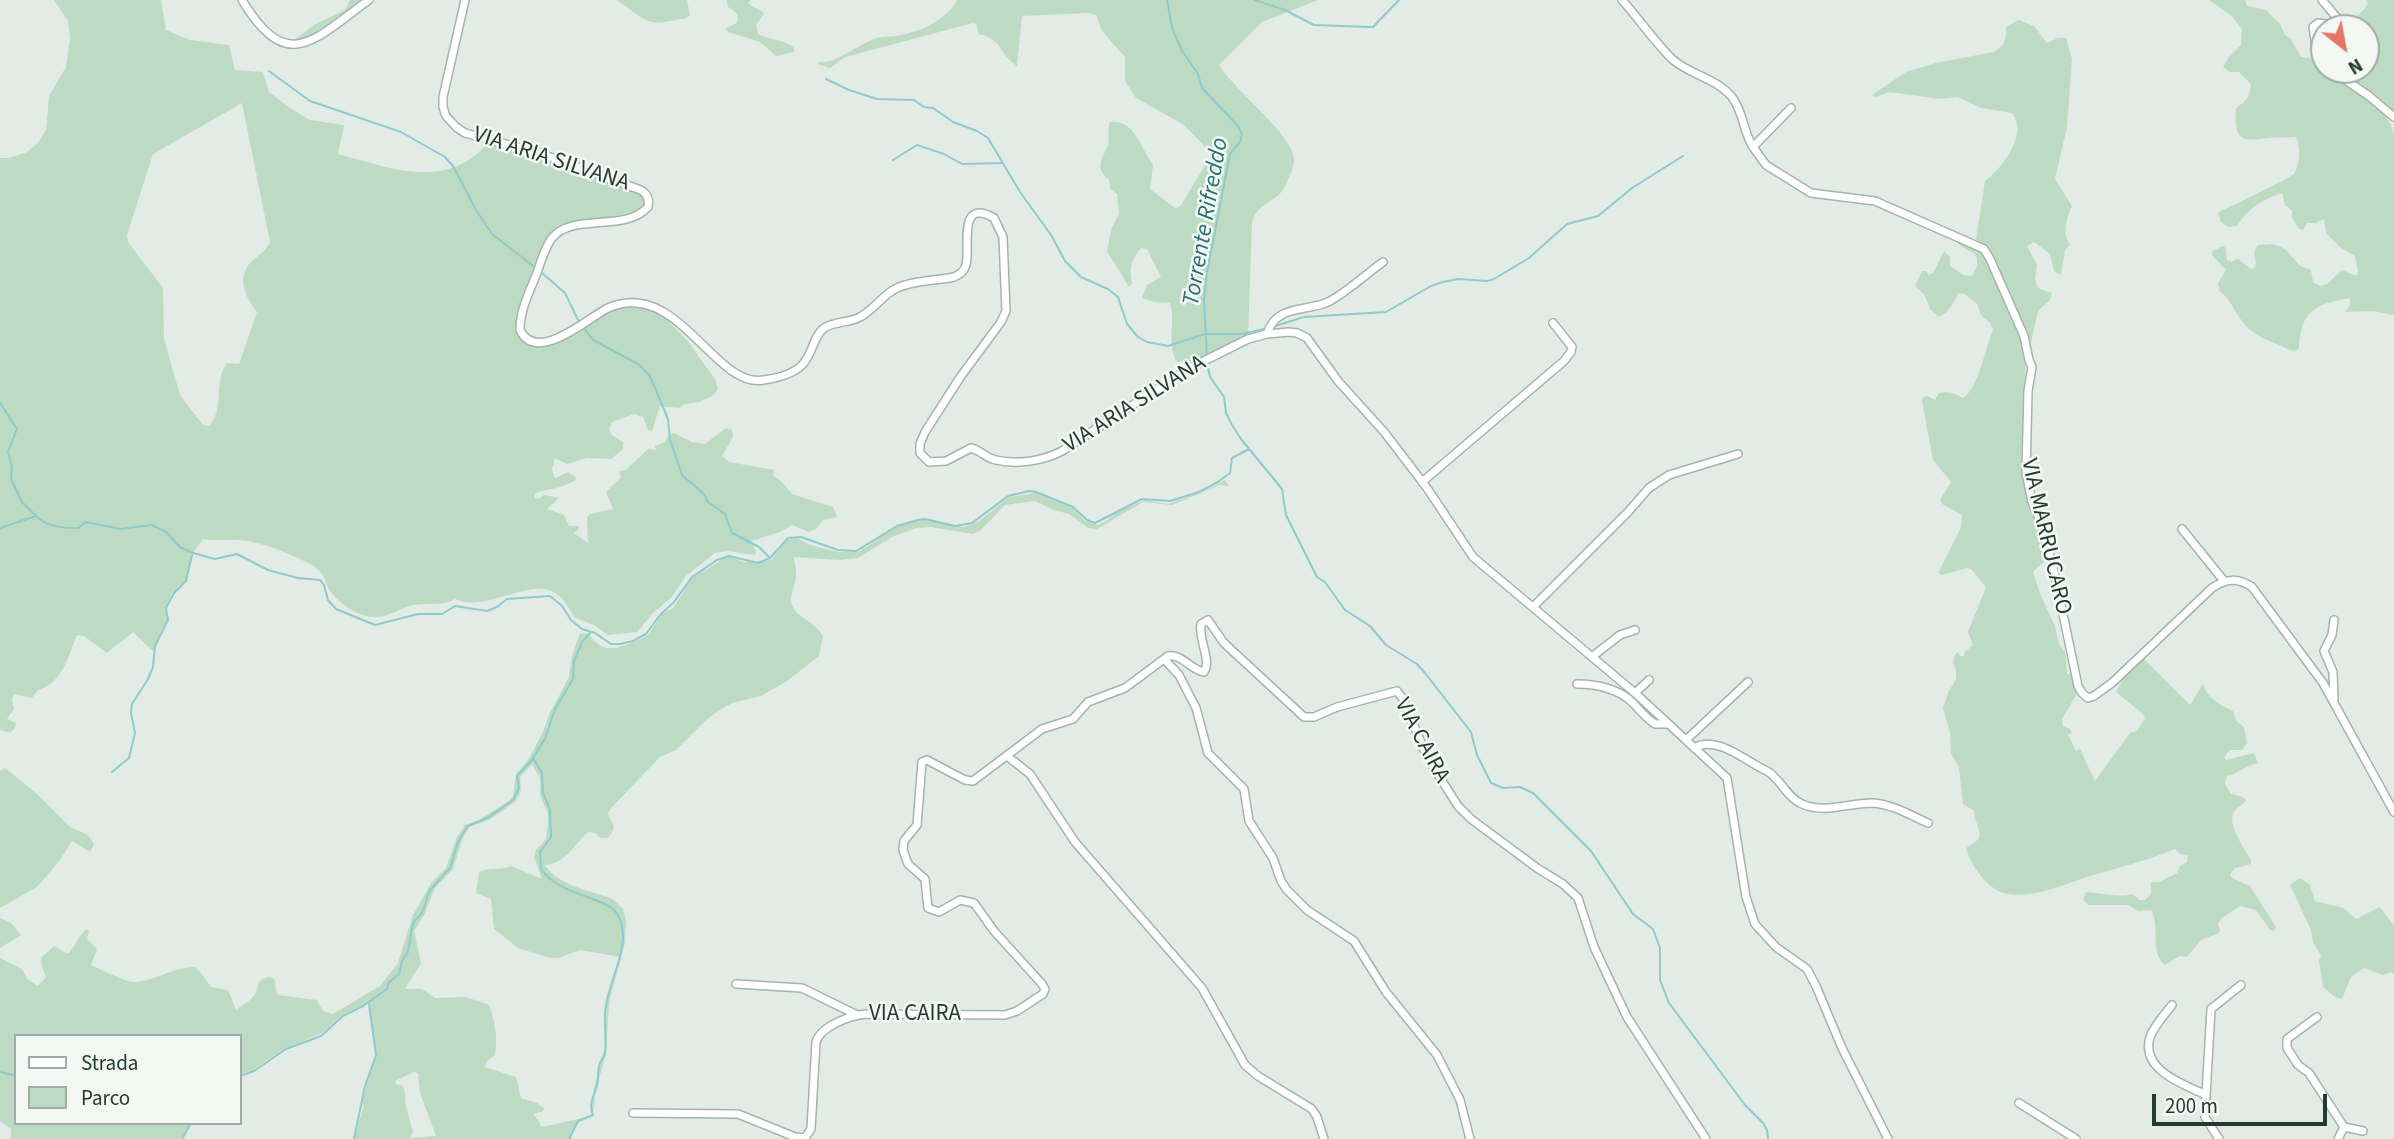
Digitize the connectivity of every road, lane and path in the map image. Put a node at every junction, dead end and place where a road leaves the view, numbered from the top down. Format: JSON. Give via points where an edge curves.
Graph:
{"nodes":[{"id":1,"x":242,"y":0,"type":"edge"},
{"id":2,"x":369,"y":0,"type":"edge"},
{"id":3,"x":466,"y":0,"type":"edge"},
{"id":4,"x":1622,"y":0,"type":"edge"},
{"id":5,"x":2322,"y":0,"type":"edge"},
{"id":6,"x":2333,"y":14,"type":"edge"},
{"id":7,"x":2351,"y":84,"type":"edge"},
{"id":8,"x":1791,"y":108,"type":"dead end"},
{"id":9,"x":2394,"y":117,"type":"edge"},
{"id":10,"x":1754,"y":147,"type":"junction"},
{"id":11,"x":1383,"y":262,"type":"dead end"},
{"id":12,"x":1553,"y":323,"type":"dead end"},
{"id":13,"x":1267,"y":334,"type":"junction"},
{"id":14,"x":1738,"y":454,"type":"dead end"},
{"id":15,"x":1422,"y":482,"type":"junction"},
{"id":16,"x":2182,"y":529,"type":"dead end"},
{"id":17,"x":2224,"y":581,"type":"junction"},
{"id":18,"x":1533,"y":607,"type":"junction"},
{"id":19,"x":2334,"y":620,"type":"dead end"},
{"id":20,"x":1635,"y":630,"type":"dead end"},
{"id":21,"x":1594,"y":656,"type":"junction"},
{"id":22,"x":1164,"y":659,"type":"junction"},
{"id":23,"x":1649,"y":680,"type":"dead end"},
{"id":24,"x":1748,"y":682,"type":"dead end"},
{"id":25,"x":1577,"y":684,"type":"dead end"},
{"id":26,"x":1635,"y":693,"type":"junction"},
{"id":27,"x":2334,"y":704,"type":"junction"},
{"id":28,"x":1668,"y":724,"type":"junction"},
{"id":29,"x":1686,"y":740,"type":"junction"},
{"id":30,"x":1694,"y":748,"type":"junction"},
{"id":31,"x":1007,"y":756,"type":"junction"},
{"id":32,"x":2394,"y":812,"type":"edge"},
{"id":33,"x":1928,"y":823,"type":"dead end"},
{"id":34,"x":736,"y":984,"type":"dead end"},
{"id":35,"x":2241,"y":985,"type":"dead end"},
{"id":36,"x":2172,"y":1005,"type":"dead end"},
{"id":37,"x":856,"y":1015,"type":"junction"},
{"id":38,"x":2317,"y":1017,"type":"dead end"},
{"id":39,"x":2206,"y":1094,"type":"junction"},
{"id":40,"x":2019,"y":1104,"type":"dead end"},
{"id":41,"x":633,"y":1113,"type":"dead end"},
{"id":42,"x":2344,"y":1127,"type":"junction"},
{"id":43,"x":2363,"y":1131,"type":"dead end"},
{"id":44,"x":1704,"y":1138,"type":"edge"},
{"id":45,"x":1324,"y":1139,"type":"edge"},
{"id":46,"x":1470,"y":1139,"type":"edge"},
{"id":47,"x":1888,"y":1139,"type":"edge"},
{"id":48,"x":2076,"y":1139,"type":"edge"},
{"id":49,"x":2219,"y":1139,"type":"edge"},
{"id":50,"x":2338,"y":1139,"type":"edge"}],
"edges":[{"from":1,"to":2,"type":"street","via":[[272,37],[297,45]]},
{"from":3,"to":13,"type":"street","name":"VIA ARIA SILVANA","via":[[443,97],[452,123],[470,135],[539,153],[638,189],[649,201],[640,214],[569,227],[553,237],[521,315],[520,330],[535,343],[550,341],[614,306],[640,303],[678,320],[741,377],[758,381],[783,375],[804,363],[827,327],[862,316],[897,288],[960,274],[967,262],[968,220],[981,214],[994,218],[1002,232],[1006,312],[925,432],[921,456],[941,463],[971,448],[999,461],[1046,458],[1188,369]]},
{"from":4,"to":10,"type":"street","name":"VIA MARRUCARO","via":[[1672,58],[1730,95]]},
{"from":5,"to":6,"type":"street"},
{"from":7,"to":9,"type":"street"},
{"from":8,"to":10,"type":"street"},
{"from":10,"to":17,"type":"street","name":"VIA MARRUCARO","via":[[1766,165],[1811,193],[1875,201],[1984,250],[1990,259],[2025,336],[2032,367],[2026,472],[2082,694],[2094,696],[2113,682]]},
{"from":11,"to":13,"type":"street","name":"VIA ARIA SILVANA","via":[[1328,302],[1293,309],[1277,319]]},
{"from":12,"to":15,"type":"street","via":[[1572,346],[1564,361]]},
{"from":13,"to":15,"type":"street","name":"VIA ARIA SILVANA","via":[[1297,333],[1311,341],[1338,381]]},
{"from":14,"to":18,"type":"street","via":[[1670,475],[1650,488]]},
{"from":15,"to":18,"type":"street","name":"VIA ARIA SILVANA","via":[[1474,557]]},
{"from":16,"to":17,"type":"street"},
{"from":17,"to":27,"type":"street","via":[[2244,581],[2252,587]]},
{"from":18,"to":21,"type":"street","name":"VIA ARIA SILVANA"},
{"from":19,"to":27,"type":"street","via":[[2324,651],[2333,672]]},
{"from":20,"to":21,"type":"street","via":[[1620,635]]},
{"from":21,"to":26,"type":"street","name":"VIA ARIA SILVANA"},
{"from":22,"to":31,"type":"street","name":"VIA CAIRA","via":[[1125,688],[1088,702],[1073,719],[1042,729]]},
{"from":22,"to":44,"type":"street","name":"VIA CAIRA","via":[[1175,656],[1204,672],[1207,663],[1199,632],[1208,620],[1224,643],[1304,716],[1314,717],[1397,691],[1427,757],[1458,806],[1578,898],[1594,947],[1627,1017]]},
{"from":22,"to":46,"type":"street","via":[[1179,675],[1196,708],[1208,753],[1244,789],[1249,821],[1281,881],[1307,910],[1360,948],[1387,992],[1437,1055],[1460,1100]]},
{"from":23,"to":26,"type":"street"},
{"from":24,"to":29,"type":"street"},
{"from":25,"to":28,"type":"street","name":"VIA ARIA SILVANA","via":[[1614,690],[1654,724]]},
{"from":26,"to":28,"type":"street","name":"VIA ARIA SILVANA"},
{"from":27,"to":32,"type":"street"},
{"from":28,"to":29,"type":"street","name":"VIA ARIA SILVANA"},
{"from":29,"to":30,"type":"street","name":"VIA ARIA SILVANA"},
{"from":30,"to":33,"type":"street","via":[[1707,743],[1721,747],[1772,774],[1800,803],[1836,809],[1885,805]]},
{"from":30,"to":47,"type":"street","name":"VIA ARIA SILVANA","via":[[1727,778],[1746,897],[1755,924],[1776,947],[1807,969]]},
{"from":31,"to":37,"type":"street","name":"VIA CAIRA","via":[[971,781],[923,761],[917,824],[904,841],[903,855],[925,880],[928,908],[939,912],[960,900],[974,903],[1044,992],[1005,1015]]},
{"from":31,"to":45,"type":"street","via":[[1030,774],[1076,842],[1202,988],[1245,1065],[1312,1109]]},
{"from":34,"to":37,"type":"street","name":"VIA CAIRA","via":[[802,988]]},
{"from":35,"to":39,"type":"street","via":[[2211,1009]]},
{"from":36,"to":39,"type":"street","via":[[2150,1037],[2150,1051],[2159,1072]]},
{"from":37,"to":41,"type":"street","name":"VIA CAIRA","via":[[825,1029],[816,1039],[811,1129],[805,1138],[738,1114]]},
{"from":38,"to":42,"type":"street","via":[[2287,1039],[2287,1048]]},
{"from":39,"to":49,"type":"street","via":[[2205,1117]]},
{"from":40,"to":48,"type":"street"},
{"from":42,"to":43,"type":"street"},
{"from":42,"to":50,"type":"street"}]}
